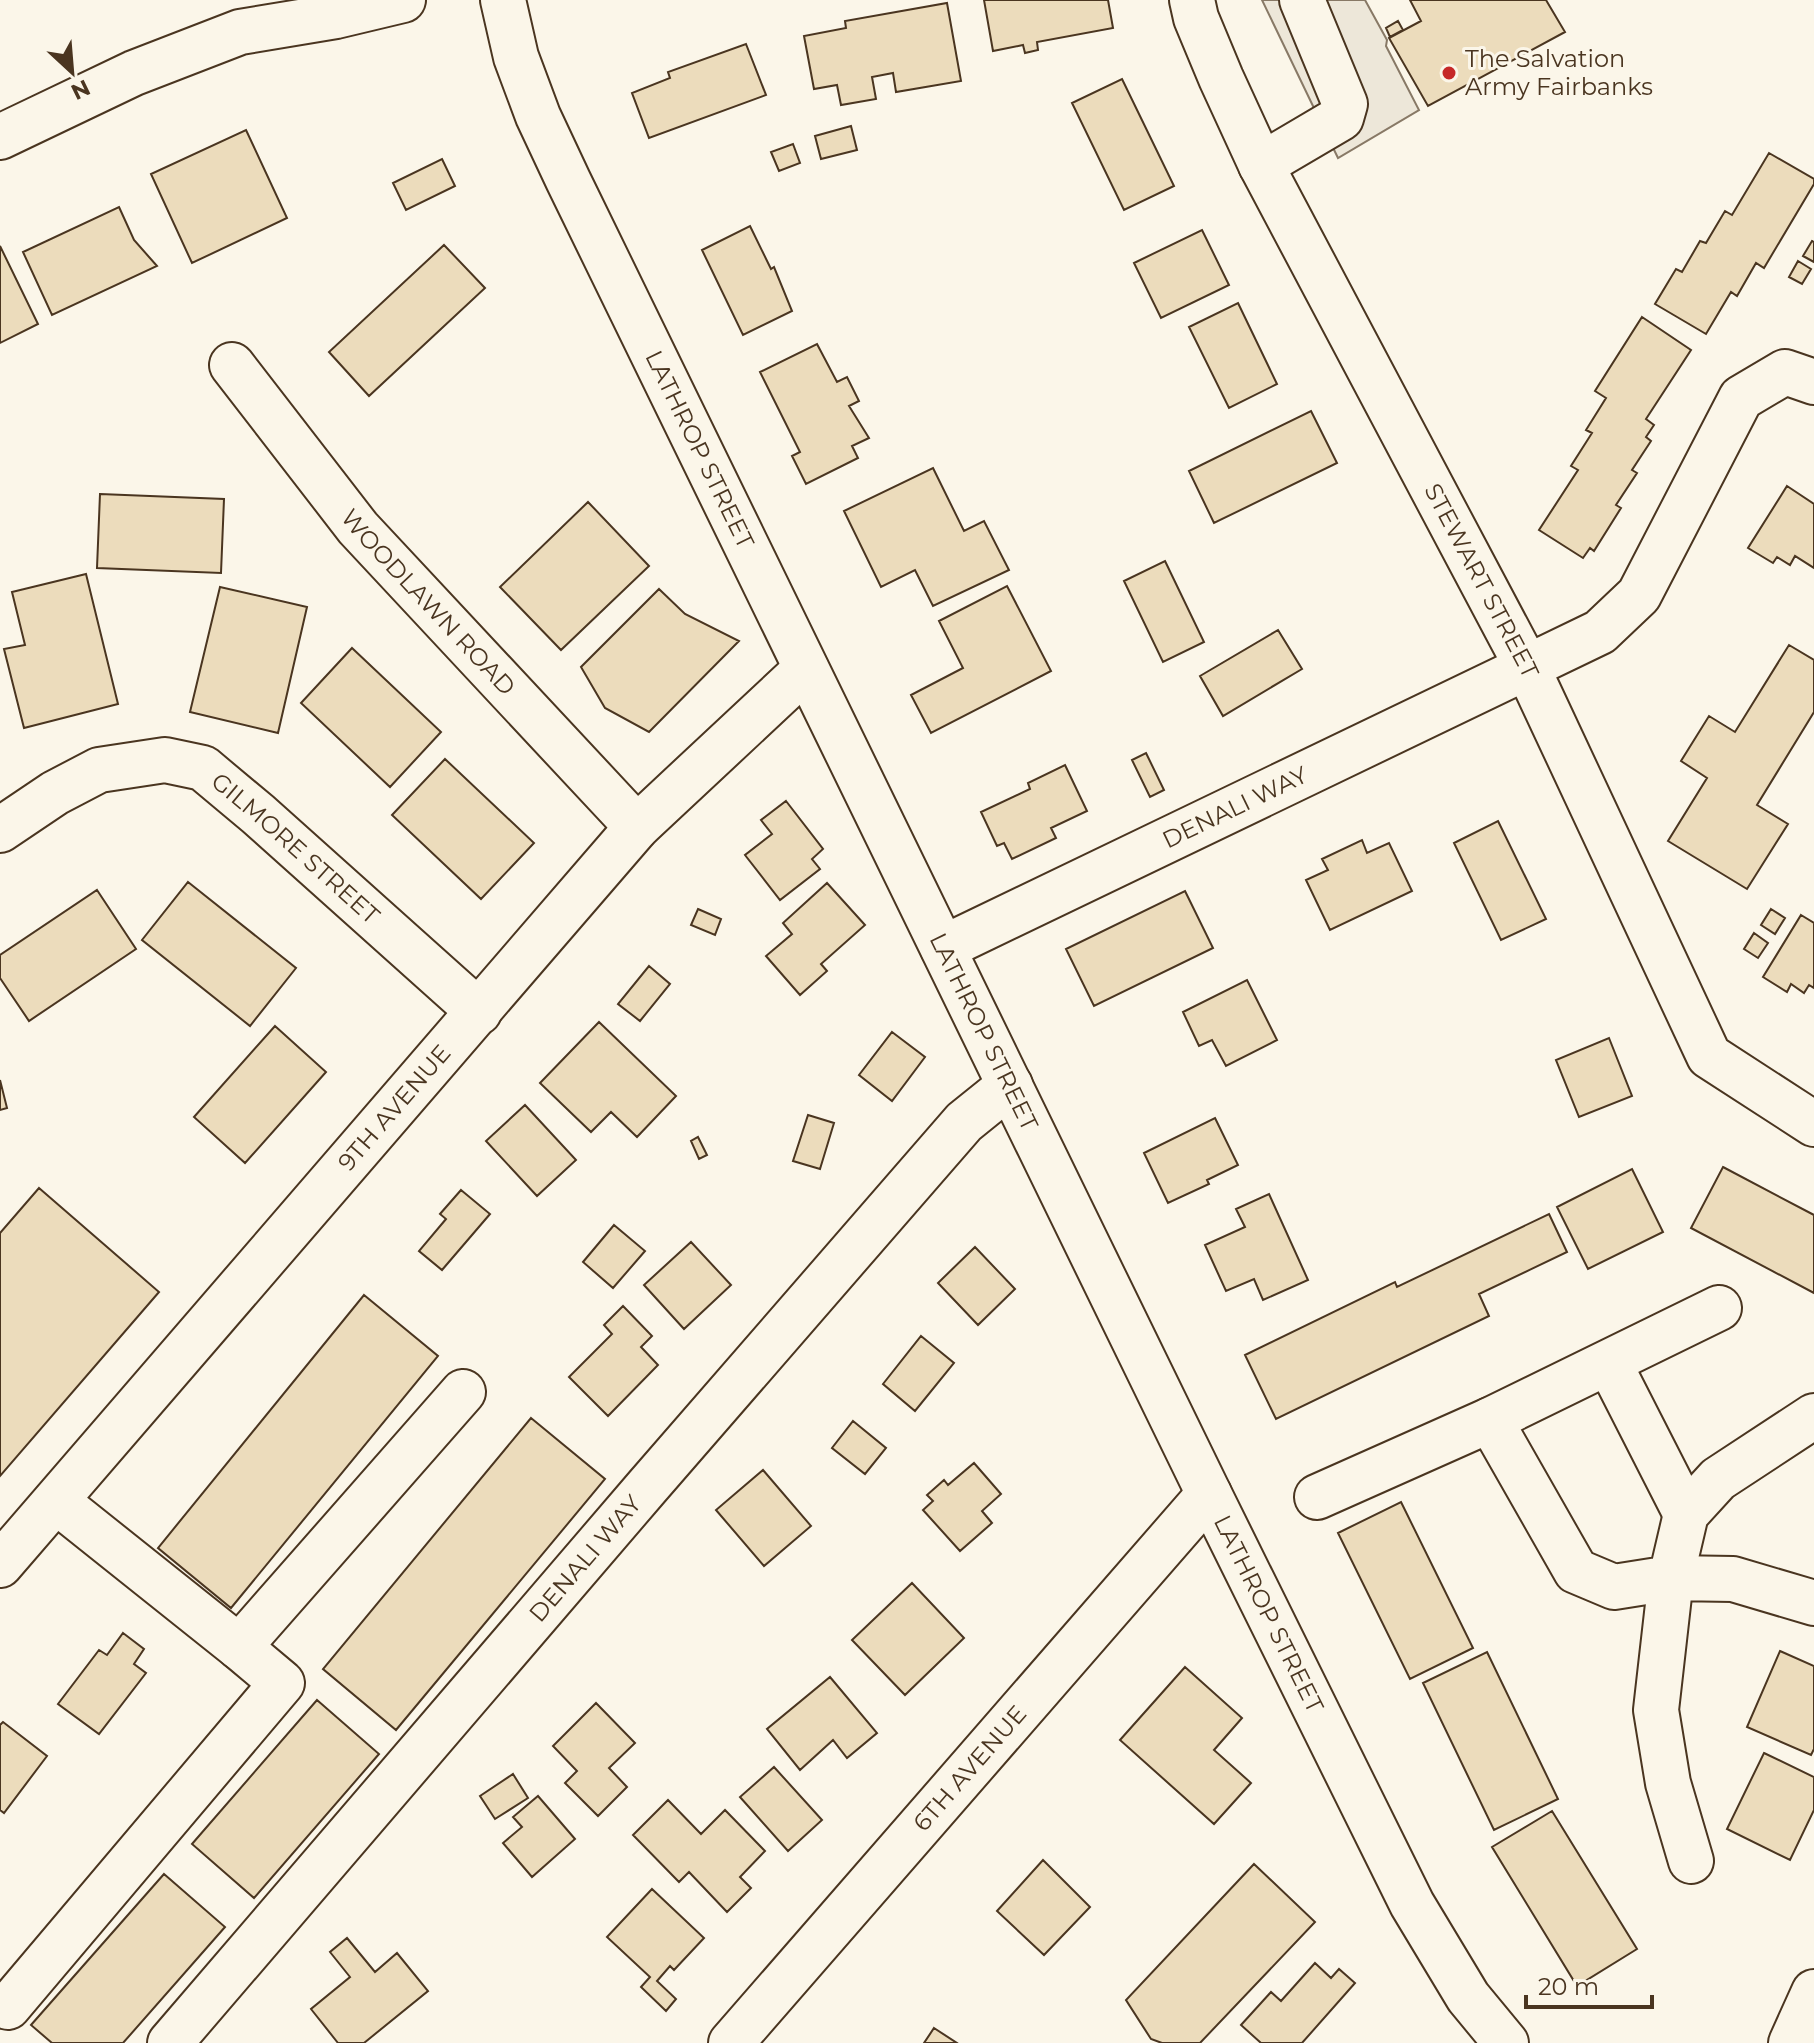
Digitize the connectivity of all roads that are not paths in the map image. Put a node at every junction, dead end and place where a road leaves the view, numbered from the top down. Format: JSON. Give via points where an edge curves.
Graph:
{"nodes":[{"id":1,"x":403,"y":0,"type":"edge"},
{"id":2,"x":503,"y":0,"type":"edge"},
{"id":3,"x":1192,"y":0,"type":"edge"},
{"id":4,"x":1302,"y":0,"type":"edge"},
{"id":5,"x":3,"y":126,"type":"edge"},
{"id":6,"x":1261,"y":165,"type":"junction"},
{"id":7,"x":232,"y":365,"type":"dead end"},
{"id":8,"x":1814,"y":382,"type":"edge"},
{"id":9,"x":1527,"y":667,"type":"junction"},
{"id":10,"x":806,"y":669,"type":"junction"},
{"id":11,"x":637,"y":827,"type":"junction"},
{"id":12,"x":0,"y":830,"type":"edge"},
{"id":13,"x":943,"y":948,"type":"junction"},
{"id":14,"x":479,"y":1012,"type":"junction"},
{"id":15,"x":1010,"y":1085,"type":"junction"},
{"id":16,"x":1814,"y":1124,"type":"edge"},
{"id":17,"x":1719,"y":1308,"type":"dead end"},
{"id":18,"x":1609,"y":1363,"type":"junction"},
{"id":19,"x":463,"y":1392,"type":"dead end"},
{"id":20,"x":1814,"y":1416,"type":"edge"},
{"id":21,"x":1490,"y":1420,"type":"junction"},
{"id":22,"x":1209,"y":1494,"type":"junction"},
{"id":23,"x":1317,"y":1497,"type":"dead end"},
{"id":24,"x":56,"y":1501,"type":"junction"},
{"id":25,"x":1686,"y":1514,"type":"junction"},
{"id":26,"x":0,"y":1565,"type":"edge"},
{"id":27,"x":1671,"y":1578,"type":"junction"},
{"id":28,"x":1814,"y":1603,"type":"edge"},
{"id":29,"x":239,"y":1647,"type":"junction"},
{"id":30,"x":1691,"y":1861,"type":"dead end"},
{"id":31,"x":1814,"y":1992,"type":"edge"},
{"id":32,"x":8,"y":2007,"type":"dead end"},
{"id":33,"x":170,"y":2043,"type":"edge"},
{"id":34,"x":731,"y":2043,"type":"edge"},
{"id":35,"x":1506,"y":2043,"type":"edge"},
{"id":36,"x":1791,"y":2043,"type":"edge"}],
"edges":[{"from":1,"to":5,"type":"street","via":[[240,32]]},
{"from":2,"to":10,"type":"street","name":"LATHROP STREET","via":[[516,57],[538,116]]},
{"from":3,"to":6,"type":"street","name":"STEWART STREET"},
{"from":4,"to":6,"type":"street","via":[[1345,104],[1341,118]]},
{"from":6,"to":9,"type":"street","name":"STEWART STREET"},
{"from":7,"to":11,"type":"street","name":"WOODLAWN ROAD","via":[[358,528]]},
{"from":8,"to":9,"type":"street","name":"DENALI WAY","via":[[1785,372],[1741,398],[1639,595],[1600,632]]},
{"from":9,"to":13,"type":"street","name":"DENALI WAY"},
{"from":9,"to":16,"type":"street","name":"STEWART STREET","via":[[1709,1056]]},
{"from":10,"to":11,"type":"street","name":"9TH AVENUE"},
{"from":10,"to":13,"type":"street","name":"LATHROP STREET"},
{"from":11,"to":14,"type":"street","name":"9TH AVENUE"},
{"from":12,"to":14,"type":"street","name":"GILMORE STREET","via":[[99,770],[165,760],[203,768]]},
{"from":13,"to":15,"type":"street","name":"LATHROP STREET"},
{"from":14,"to":24,"type":"street","name":"9TH AVENUE"},
{"from":15,"to":22,"type":"street","name":"LATHROP STREET"},
{"from":15,"to":33,"type":"street","name":"DENALI WAY","via":[[964,1122]]},
{"from":17,"to":18,"type":"street"},
{"from":18,"to":21,"type":"street"},
{"from":18,"to":25,"type":"street"},
{"from":19,"to":29,"type":"street"},
{"from":20,"to":25,"type":"street","via":[[1718,1479]]},
{"from":21,"to":23,"type":"street"},
{"from":21,"to":27,"type":"street","via":[[1576,1571],[1614,1587]]},
{"from":22,"to":34,"type":"street","name":"6TH AVENUE"},
{"from":22,"to":35,"type":"street","name":"LATHROP STREET","via":[[1412,1904],[1468,1997]]},
{"from":24,"to":26,"type":"street","name":"9TH AVENUE"},
{"from":24,"to":29,"type":"street"},
{"from":25,"to":27,"type":"street"},
{"from":27,"to":28,"type":"street","via":[[1733,1579]]},
{"from":27,"to":30,"type":"street","via":[[1656,1710],[1668,1783]]},
{"from":29,"to":32,"type":"street","via":[[282,1683]]},
{"from":31,"to":36,"type":"street"}]}
